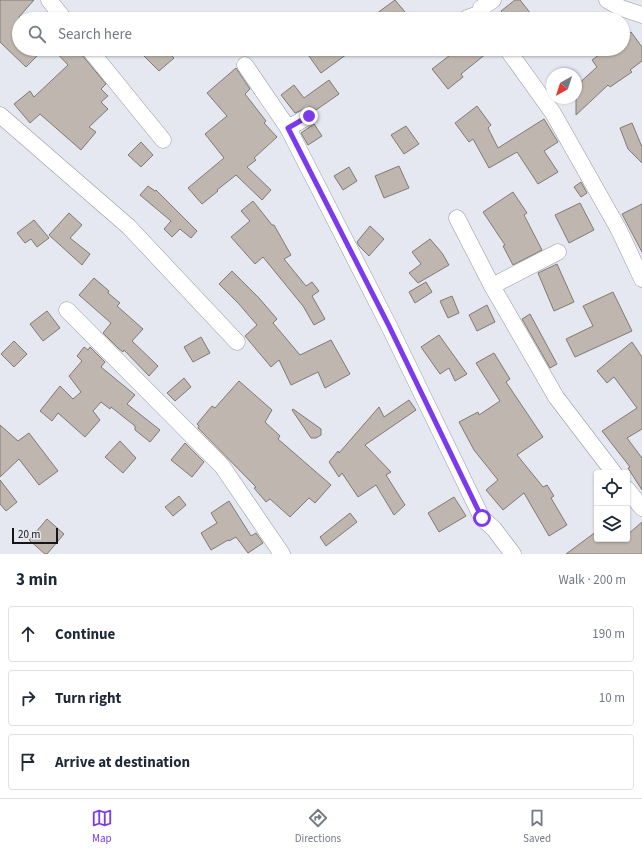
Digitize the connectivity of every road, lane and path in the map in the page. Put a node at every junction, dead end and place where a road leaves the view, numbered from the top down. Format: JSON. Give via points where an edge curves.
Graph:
{"nodes":[{"id":1,"x":49,"y":0,"type":"edge"},
{"id":2,"x":493,"y":0,"type":"edge"},
{"id":3,"x":607,"y":0,"type":"edge"},
{"id":4,"x":58,"y":12,"type":"edge"},
{"id":5,"x":479,"y":12,"type":"edge"},
{"id":6,"x":642,"y":15,"type":"edge"},
{"id":7,"x":95,"y":56,"type":"edge"},
{"id":8,"x":512,"y":56,"type":"edge"},
{"id":9,"x":245,"y":65,"type":"dead end"},
{"id":10,"x":0,"y":115,"type":"edge"},
{"id":11,"x":309,"y":116,"type":"dead end"},
{"id":12,"x":288,"y":128,"type":"junction"},
{"id":13,"x":163,"y":140,"type":"dead end"},
{"id":14,"x":457,"y":218,"type":"dead end"},
{"id":15,"x":558,"y":252,"type":"dead end"},
{"id":16,"x":642,"y":279,"type":"edge"},
{"id":17,"x":492,"y":286,"type":"junction"},
{"id":18,"x":67,"y":310,"type":"dead end"},
{"id":19,"x":238,"y":342,"type":"dead end"},
{"id":20,"x":612,"y":470,"type":"edge"},
{"id":21,"x":630,"y":493,"type":"edge"},
{"id":22,"x":642,"y":508,"type":"edge"},
{"id":23,"x":282,"y":554,"type":"edge"},
{"id":24,"x":513,"y":554,"type":"edge"}],
"edges":[{"from":1,"to":4,"type":"street"},
{"from":2,"to":5,"type":"street"},
{"from":3,"to":6,"type":"street"},
{"from":7,"to":13,"type":"street"},
{"from":8,"to":16,"type":"street","via":[[553,112],[619,230]]},
{"from":9,"to":12,"type":"street"},
{"from":10,"to":19,"type":"street","via":[[129,226]]},
{"from":11,"to":12,"type":"street"},
{"from":12,"to":24,"type":"street","via":[[389,326],[482,518]]},
{"from":14,"to":17,"type":"street"},
{"from":15,"to":17,"type":"street"},
{"from":17,"to":20,"type":"street","via":[[556,397]]},
{"from":18,"to":23,"type":"street","via":[[222,466]]},
{"from":21,"to":22,"type":"street"}]}
